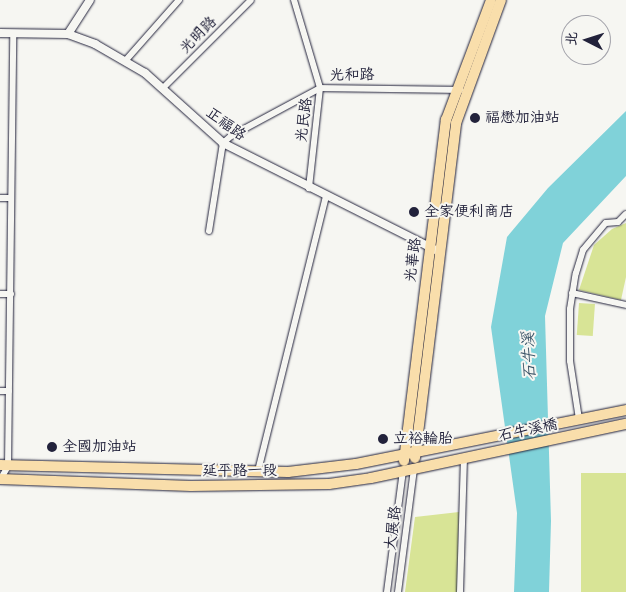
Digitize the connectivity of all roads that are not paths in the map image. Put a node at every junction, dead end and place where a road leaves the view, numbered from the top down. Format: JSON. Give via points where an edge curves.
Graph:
{"nodes":[{"id":1,"x":90,"y":0,"type":"edge"},
{"id":2,"x":180,"y":0,"type":"edge"},
{"id":3,"x":251,"y":0,"type":"edge"},
{"id":4,"x":294,"y":0,"type":"edge"},
{"id":5,"x":491,"y":0,"type":"edge"},
{"id":6,"x":501,"y":0,"type":"edge"},
{"id":7,"x":0,"y":33,"type":"edge"},
{"id":8,"x":13,"y":33,"type":"junction"},
{"id":9,"x":68,"y":34,"type":"junction"},
{"id":10,"x":126,"y":60,"type":"junction"},
{"id":11,"x":163,"y":88,"type":"junction"},
{"id":12,"x":320,"y":88,"type":"junction"},
{"id":13,"x":461,"y":90,"type":"junction"},
{"id":14,"x":223,"y":143,"type":"junction"},
{"id":15,"x":309,"y":188,"type":"junction"},
{"id":16,"x":326,"y":197,"type":"junction"},
{"id":17,"x":0,"y":198,"type":"edge"},
{"id":18,"x":11,"y":198,"type":"junction"},
{"id":19,"x":626,"y":214,"type":"edge"},
{"id":20,"x":209,"y":231,"type":"dead end"},
{"id":21,"x":430,"y":248,"type":"junction"},
{"id":22,"x":440,"y":252,"type":"junction"},
{"id":23,"x":572,"y":293,"type":"junction"},
{"id":24,"x":0,"y":294,"type":"edge"},
{"id":25,"x":11,"y":294,"type":"junction"},
{"id":26,"x":626,"y":304,"type":"edge"},
{"id":27,"x":0,"y":391,"type":"edge"},
{"id":28,"x":10,"y":391,"type":"junction"},
{"id":29,"x":626,"y":410,"type":"edge"},
{"id":30,"x":581,"y":419,"type":"junction"},
{"id":31,"x":626,"y":424,"type":"edge"},
{"id":32,"x":476,"y":441,"type":"joint"},
{"id":33,"x":416,"y":453,"type":"junction"},
{"id":34,"x":404,"y":455,"type":"junction"},
{"id":35,"x":477,"y":456,"type":"joint"},
{"id":36,"x":464,"y":459,"type":"junction"},
{"id":37,"x":4,"y":466,"type":"edge"},
{"id":38,"x":101,"y":468,"type":"junction"},
{"id":39,"x":414,"y":468,"type":"junction"},
{"id":40,"x":192,"y":469,"type":"junction"},
{"id":41,"x":258,"y":471,"type":"junction"},
{"id":42,"x":403,"y":471,"type":"junction"},
{"id":43,"x":0,"y":480,"type":"edge"},
{"id":44,"x":100,"y":483,"type":"junction"},
{"id":45,"x":191,"y":486,"type":"junction"},
{"id":46,"x":387,"y":592,"type":"edge"},
{"id":47,"x":398,"y":592,"type":"edge"},
{"id":48,"x":460,"y":592,"type":"edge"}],
"edges":[{"from":1,"to":9,"type":"street"},
{"from":2,"to":10,"type":"street"},
{"from":3,"to":11,"type":"street","name":"光明路"},
{"from":4,"to":12,"type":"street","name":"光民路"},
{"from":5,"to":13,"type":"main road","name":"光華路"},
{"from":6,"to":13,"type":"main road","name":"光華路"},
{"from":7,"to":8,"type":"street","name":"正福路"},
{"from":8,"to":9,"type":"street","name":"正福路"},
{"from":8,"to":18,"type":"street"},
{"from":9,"to":10,"type":"street","name":"正福路"},
{"from":10,"to":11,"type":"street","name":"正福路"},
{"from":11,"to":14,"type":"street","name":"正福路"},
{"from":12,"to":13,"type":"street","name":"光和路"},
{"from":12,"to":14,"type":"street","name":"光和路"},
{"from":12,"to":15,"type":"street","name":"光民路"},
{"from":13,"to":21,"type":"main road","name":"光華路","via":[[442,143]]},
{"from":13,"to":22,"type":"main road","name":"光華路"},
{"from":14,"to":15,"type":"street","name":"正福路"},
{"from":14,"to":20,"type":"street"},
{"from":15,"to":16,"type":"street","name":"正福路"},
{"from":16,"to":21,"type":"street","name":"正福路"},
{"from":16,"to":41,"type":"street"},
{"from":17,"to":18,"type":"street"},
{"from":18,"to":25,"type":"street"},
{"from":19,"to":23,"type":"street","via":[[618,222],[606,223],[584,250]]},
{"from":21,"to":22,"type":"street","name":"正福路"},
{"from":21,"to":34,"type":"main road","name":"光華路"},
{"from":22,"to":33,"type":"main road","name":"光華路"},
{"from":23,"to":26,"type":"street"},
{"from":23,"to":30,"type":"street","via":[[570,361]]},
{"from":24,"to":25,"type":"street"},
{"from":25,"to":28,"type":"street"},
{"from":27,"to":28,"type":"street"},
{"from":28,"to":37,"type":"street"},
{"from":29,"to":30,"type":"main road","name":"石牛溪橋"},
{"from":30,"to":32,"type":"main road","name":"石牛溪橋"},
{"from":31,"to":35,"type":"main road","name":"石牛溪橋"},
{"from":32,"to":33,"type":"main road","name":"延平路一段"},
{"from":33,"to":34,"type":"main road","name":"延平路一段"},
{"from":33,"to":39,"type":"main road","name":"光華路"},
{"from":34,"to":41,"type":"main road","name":"延平路一段","via":[[288,472]]},
{"from":34,"to":42,"type":"main road","name":"光華路"},
{"from":35,"to":36,"type":"main road","name":"延平路一段"},
{"from":36,"to":39,"type":"main road","name":"延平路一段"},
{"from":36,"to":48,"type":"street"},
{"from":37,"to":38,"type":"main road","name":"延平路一段"},
{"from":37,"to":43,"type":"street"},
{"from":38,"to":40,"type":"main road","name":"延平路一段"},
{"from":38,"to":44,"type":"main road"},
{"from":39,"to":42,"type":"main road","name":"延平路一段"},
{"from":39,"to":47,"type":"street","name":"大展路"},
{"from":40,"to":41,"type":"main road","name":"延平路一段"},
{"from":40,"to":45,"type":"main road"},
{"from":42,"to":45,"type":"main road","name":"延平路一段","via":[[329,484]]},
{"from":42,"to":46,"type":"street","name":"大展路"},
{"from":43,"to":44,"type":"main road","name":"延平路一段"},
{"from":44,"to":45,"type":"main road","name":"延平路一段"}]}
